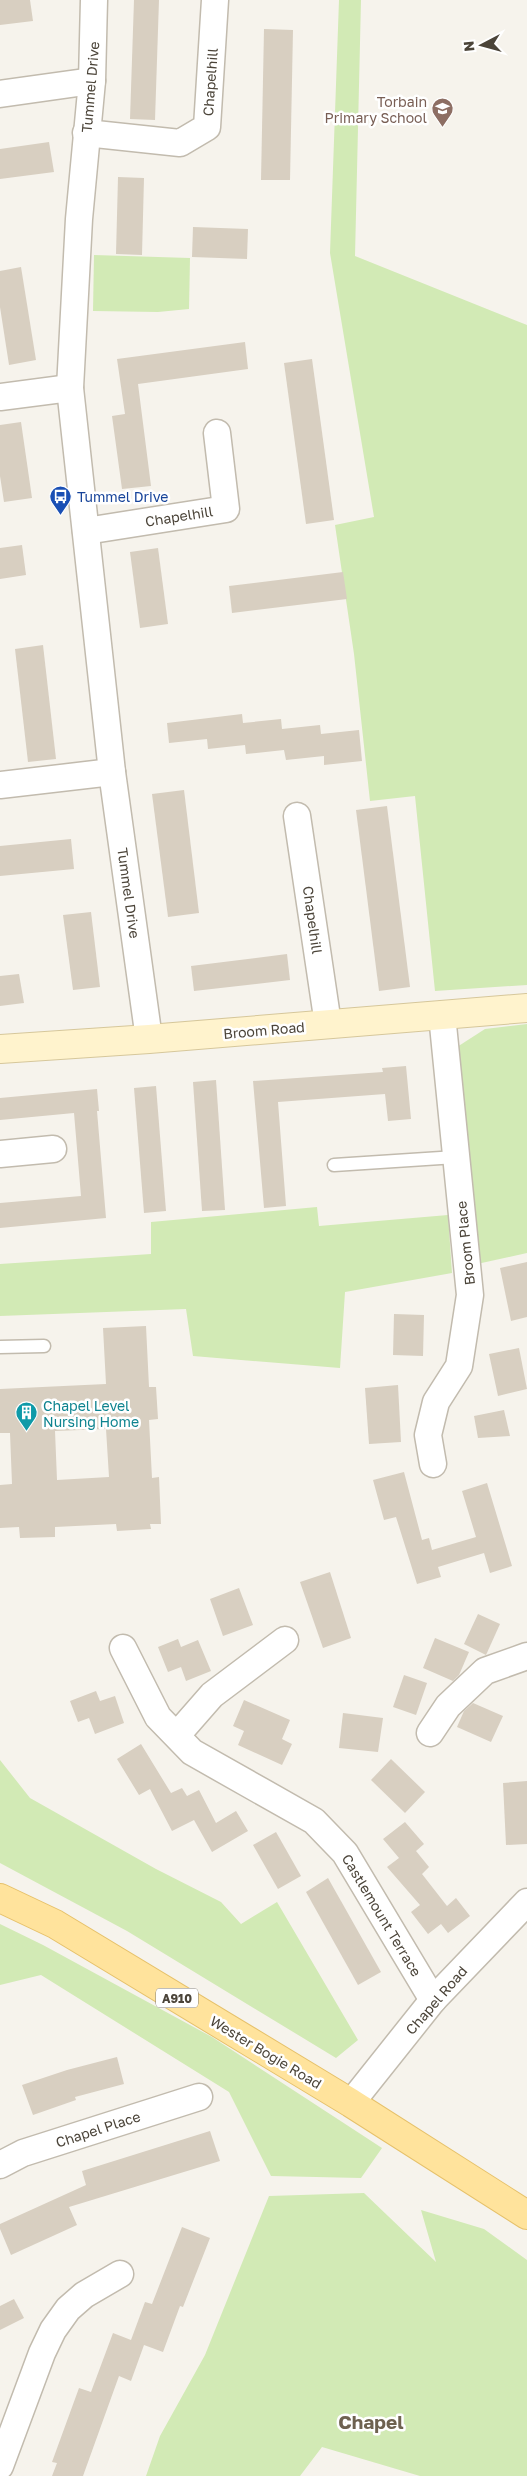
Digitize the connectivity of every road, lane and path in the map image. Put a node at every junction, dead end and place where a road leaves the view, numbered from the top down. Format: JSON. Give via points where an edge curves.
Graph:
{"nodes":[{"id":1,"x":94,"y":0,"type":"edge"},
{"id":2,"x":215,"y":0,"type":"edge"},
{"id":3,"x":92,"y":81,"type":"junction"},
{"id":4,"x":0,"y":94,"type":"edge"},
{"id":5,"x":86,"y":133,"type":"junction"},
{"id":6,"x":70,"y":388,"type":"junction"},
{"id":7,"x":0,"y":397,"type":"edge"},
{"id":8,"x":217,"y":433,"type":"dead end"},
{"id":9,"x":86,"y":531,"type":"junction"},
{"id":10,"x":112,"y":772,"type":"junction"},
{"id":11,"x":0,"y":785,"type":"edge"},
{"id":12,"x":297,"y":816,"type":"dead end"},
{"id":13,"x":527,"y":1008,"type":"edge"},
{"id":14,"x":442,"y":1015,"type":"junction"},
{"id":15,"x":328,"y":1024,"type":"junction"},
{"id":16,"x":149,"y":1039,"type":"junction"},
{"id":17,"x":0,"y":1049,"type":"edge"},
{"id":18,"x":53,"y":1149,"type":"dead end"},
{"id":19,"x":0,"y":1154,"type":"edge"},
{"id":20,"x":456,"y":1158,"type":"junction"},
{"id":21,"x":334,"y":1165,"type":"dead end"},
{"id":22,"x":44,"y":1346,"type":"dead end"},
{"id":23,"x":0,"y":1347,"type":"edge"},
{"id":24,"x":433,"y":1464,"type":"dead end"},
{"id":25,"x":285,"y":1640,"type":"dead end"},
{"id":26,"x":123,"y":1648,"type":"dead end"},
{"id":27,"x":527,"y":1656,"type":"edge"},
{"id":28,"x":430,"y":1733,"type":"dead end"},
{"id":29,"x":178,"y":1735,"type":"junction"},
{"id":30,"x":0,"y":1898,"type":"edge"},
{"id":31,"x":527,"y":1902,"type":"edge"},
{"id":32,"x":433,"y":2000,"type":"junction"},
{"id":33,"x":198,"y":2097,"type":"dead end"},
{"id":34,"x":351,"y":2103,"type":"junction"},
{"id":35,"x":0,"y":2165,"type":"edge"},
{"id":36,"x":527,"y":2216,"type":"edge"},
{"id":37,"x":120,"y":2274,"type":"dead end"},
{"id":38,"x":9,"y":2417,"type":"edge"},
{"id":39,"x":0,"y":2466,"type":"edge"}],
"edges":[{"from":1,"to":3,"type":"street","name":"Tummel Drive"},
{"from":2,"to":5,"type":"street","name":"Chapelhill","via":[[207,127],[180,143]]},
{"from":3,"to":4,"type":"street"},
{"from":3,"to":5,"type":"street","name":"Tummel Drive"},
{"from":5,"to":6,"type":"street","name":"Tummel Drive"},
{"from":6,"to":7,"type":"street"},
{"from":6,"to":9,"type":"street","name":"Tummel Drive"},
{"from":8,"to":9,"type":"street","name":"Chapelhill","via":[[226,509]]},
{"from":9,"to":10,"type":"street","name":"Tummel Drive"},
{"from":10,"to":11,"type":"street"},
{"from":10,"to":16,"type":"street","name":"Tummel Drive"},
{"from":12,"to":15,"type":"street","name":"Chapelhill"},
{"from":13,"to":14,"type":"street","name":"Broom Road"},
{"from":14,"to":15,"type":"street","name":"Broom Road"},
{"from":14,"to":20,"type":"street","name":"Broom Place"},
{"from":15,"to":16,"type":"street","name":"Broom Road"},
{"from":16,"to":17,"type":"street","name":"Broom Road"},
{"from":18,"to":19,"type":"street"},
{"from":20,"to":21,"type":"lane"},
{"from":20,"to":24,"type":"street","name":"Broom Place","via":[[470,1295],[459,1366],[436,1402],[428,1435]]},
{"from":22,"to":23,"type":"lane"},
{"from":25,"to":29,"type":"street","via":[[212,1695]]},
{"from":26,"to":29,"type":"street","name":"Castlemount Terrace","via":[[158,1717]]},
{"from":27,"to":28,"type":"street","via":[[485,1671],[448,1706]]},
{"from":29,"to":32,"type":"street","name":"Castlemount Terrace","via":[[192,1752],[314,1821],[345,1853]]},
{"from":30,"to":34,"type":"main road","name":"Wester Bogie Road","number":"A910","via":[[55,1924]]},
{"from":31,"to":32,"type":"street","name":"Chapel Road"},
{"from":32,"to":34,"type":"street","name":"Chapel Road"},
{"from":33,"to":35,"type":"street","name":"Chapel Place","via":[[23,2153]]},
{"from":34,"to":36,"type":"main road","name":"Wester Bogie Road","number":"A910"},
{"from":37,"to":38,"type":"street","via":[[68,2309],[52,2330]]},
{"from":38,"to":39,"type":"street"}]}
